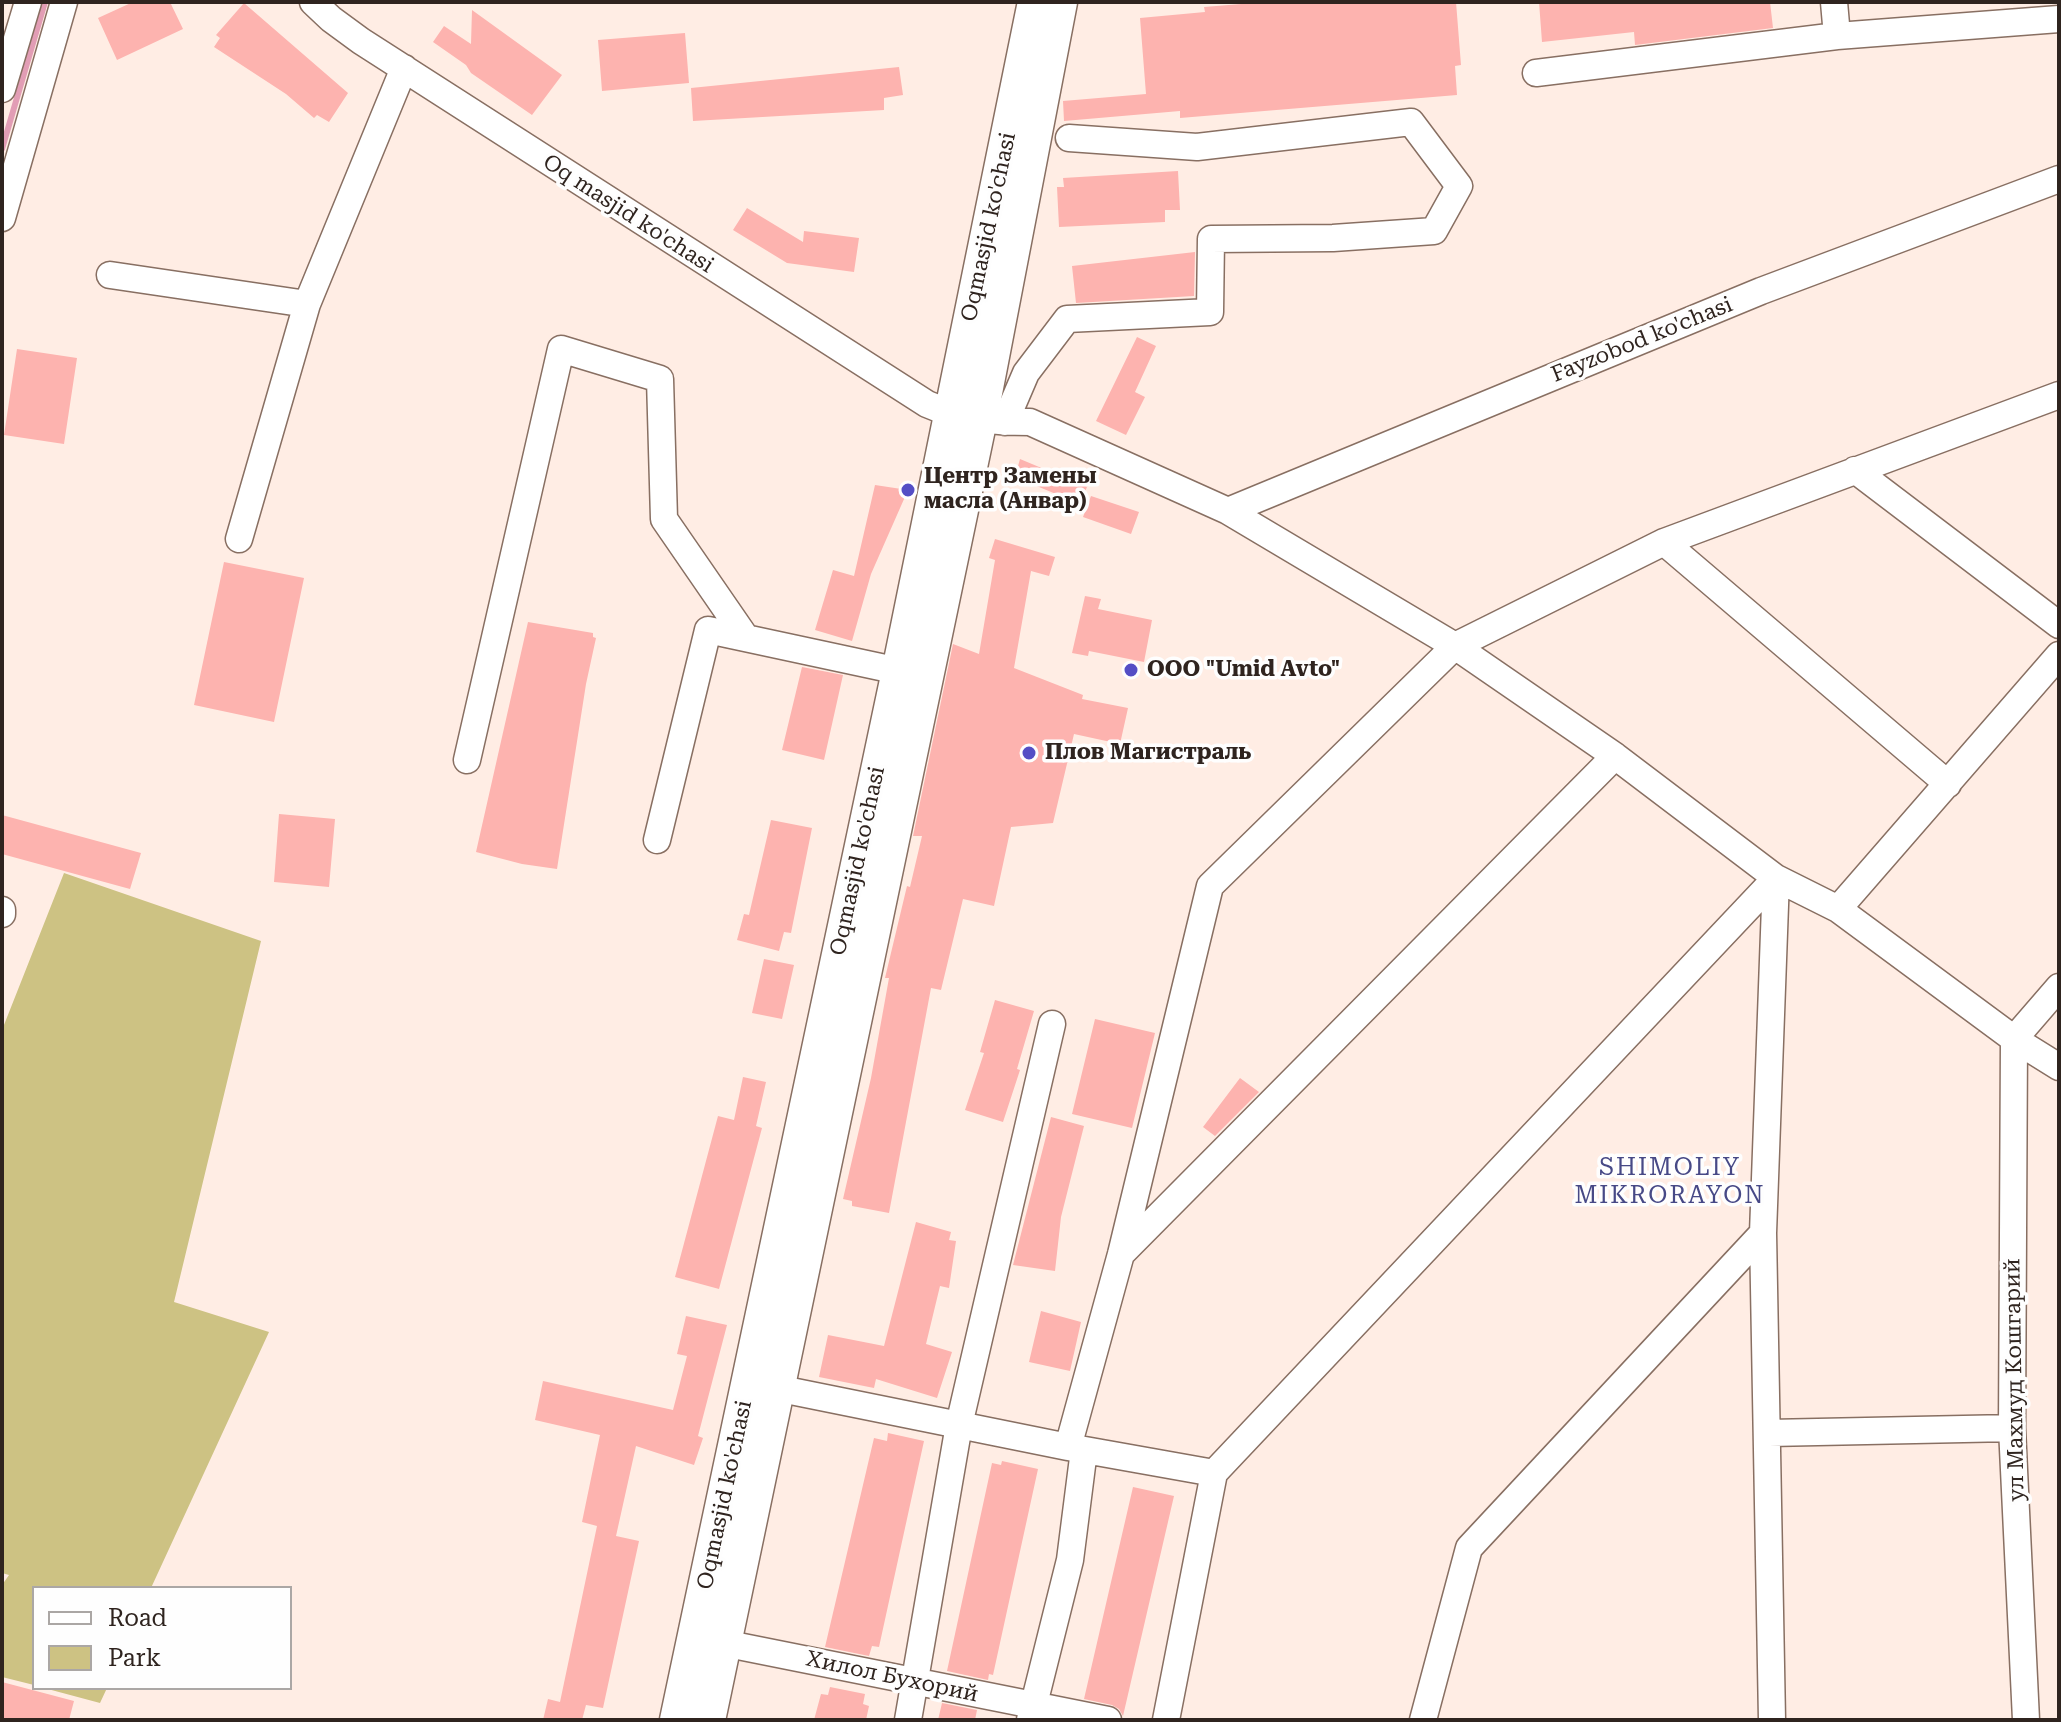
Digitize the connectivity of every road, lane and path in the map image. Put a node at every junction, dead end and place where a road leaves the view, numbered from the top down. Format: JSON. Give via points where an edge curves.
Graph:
{"nodes":[{"id":1,"x":28,"y":2,"type":"edge"},
{"id":2,"x":64,"y":2,"type":"edge"},
{"id":3,"x":313,"y":2,"type":"edge"},
{"id":4,"x":1035,"y":2,"type":"edge"},
{"id":5,"x":1060,"y":2,"type":"edge"},
{"id":6,"x":1834,"y":2,"type":"edge"},
{"id":7,"x":2046,"y":14,"type":"edge"},
{"id":8,"x":1837,"y":36,"type":"junction"},
{"id":9,"x":404,"y":68,"type":"junction"},
{"id":10,"x":1536,"y":73,"type":"dead end"},
{"id":11,"x":2,"y":89,"type":"edge"},
{"id":12,"x":1069,"y":138,"type":"dead end"},
{"id":13,"x":2059,"y":179,"type":"edge"},
{"id":14,"x":2,"y":218,"type":"edge"},
{"id":15,"x":110,"y":275,"type":"dead end"},
{"id":16,"x":307,"y":304,"type":"junction"},
{"id":17,"x":2059,"y":395,"type":"edge"},
{"id":18,"x":979,"y":419,"type":"junction"},
{"id":19,"x":1855,"y":470,"type":"junction"},
{"id":20,"x":1228,"y":511,"type":"junction"},
{"id":21,"x":239,"y":539,"type":"dead end"},
{"id":22,"x":1664,"y":542,"type":"junction"},
{"id":23,"x":2059,"y":625,"type":"edge"},
{"id":24,"x":746,"y":638,"type":"junction"},
{"id":25,"x":1455,"y":646,"type":"junction"},
{"id":26,"x":2059,"y":655,"type":"edge"},
{"id":27,"x":899,"y":671,"type":"junction"},
{"id":28,"x":1615,"y":756,"type":"junction"},
{"id":29,"x":467,"y":760,"type":"dead end"},
{"id":30,"x":1948,"y":784,"type":"junction"},
{"id":31,"x":657,"y":840,"type":"dead end"},
{"id":32,"x":1776,"y":878,"type":"junction"},
{"id":33,"x":1838,"y":909,"type":"junction"},
{"id":34,"x":2059,"y":987,"type":"edge"},
{"id":35,"x":1052,"y":1024,"type":"dead end"},
{"id":36,"x":2014,"y":1039,"type":"junction"},
{"id":37,"x":2059,"y":1067,"type":"edge"},
{"id":38,"x":1763,"y":1233,"type":"junction"},
{"id":39,"x":1121,"y":1254,"type":"junction"},
{"id":40,"x":776,"y":1388,"type":"junction"},
{"id":41,"x":959,"y":1425,"type":"junction"},
{"id":42,"x":2012,"y":1428,"type":"junction"},
{"id":43,"x":1769,"y":1433,"type":"junction"},
{"id":44,"x":1076,"y":1449,"type":"junction"},
{"id":45,"x":1214,"y":1473,"type":"junction"},
{"id":46,"x":723,"y":1643,"type":"junction"},
{"id":47,"x":916,"y":1682,"type":"junction"},
{"id":48,"x":1032,"y":1713,"type":"edge"},
{"id":49,"x":677,"y":1720,"type":"edge"},
{"id":50,"x":708,"y":1720,"type":"edge"},
{"id":51,"x":908,"y":1720,"type":"edge"},
{"id":52,"x":1108,"y":1720,"type":"edge"},
{"id":53,"x":1166,"y":1720,"type":"edge"},
{"id":54,"x":1423,"y":1720,"type":"edge"},
{"id":55,"x":1772,"y":1720,"type":"edge"},
{"id":56,"x":2026,"y":1720,"type":"edge"}],
"edges":[{"from":1,"to":11,"type":"street"},
{"from":2,"to":14,"type":"street"},
{"from":3,"to":9,"type":"street","name":"Oq masjid ko'chasi"},
{"from":4,"to":18,"type":"main road","name":"Oqmasjid ko'chasi"},
{"from":5,"to":18,"type":"main road","name":"Oqmasjid ko'chasi"},
{"from":6,"to":8,"type":"street"},
{"from":7,"to":8,"type":"street"},
{"from":8,"to":10,"type":"street"},
{"from":9,"to":16,"type":"street"},
{"from":9,"to":18,"type":"street","name":"Oq masjid ko'chasi","via":[[927,404]]},
{"from":12,"to":18,"type":"street","via":[[1197,147],[1411,122],[1459,186],[1434,231],[1211,239],[1210,312],[1067,319],[1026,373]]},
{"from":13,"to":20,"type":"street","name":"Fayzobod ko'chasi","via":[[1761,291]]},
{"from":15,"to":16,"type":"street"},
{"from":16,"to":21,"type":"street"},
{"from":17,"to":19,"type":"street"},
{"from":18,"to":20,"type":"street","via":[[1030,422]]},
{"from":18,"to":27,"type":"main road","name":"Oqmasjid ko'chasi"},
{"from":18,"to":40,"type":"main road","name":"Oqmasjid ko'chasi"},
{"from":19,"to":22,"type":"street"},
{"from":19,"to":23,"type":"street"},
{"from":20,"to":25,"type":"street"},
{"from":22,"to":25,"type":"street"},
{"from":22,"to":30,"type":"street"},
{"from":24,"to":27,"type":"street"},
{"from":24,"to":29,"type":"street","via":[[664,519],[660,379],[561,349]]},
{"from":24,"to":31,"type":"street","via":[[708,630]]},
{"from":25,"to":28,"type":"street"},
{"from":25,"to":39,"type":"street","via":[[1210,886]]},
{"from":26,"to":30,"type":"street"},
{"from":27,"to":49,"type":"main road","name":"Oqmasjid ko'chasi"},
{"from":28,"to":32,"type":"street"},
{"from":28,"to":39,"type":"street"},
{"from":30,"to":33,"type":"street"},
{"from":32,"to":33,"type":"street"},
{"from":32,"to":38,"type":"street"},
{"from":32,"to":45,"type":"street"},
{"from":33,"to":36,"type":"street"},
{"from":34,"to":36,"type":"street"},
{"from":35,"to":41,"type":"street"},
{"from":36,"to":37,"type":"street"},
{"from":36,"to":42,"type":"street","name":"ул Махмуд Кошгарий"},
{"from":38,"to":43,"type":"street"},
{"from":38,"to":54,"type":"street","via":[[1469,1548]]},
{"from":39,"to":44,"type":"street"},
{"from":40,"to":41,"type":"street"},
{"from":40,"to":46,"type":"main road","name":"Oqmasjid ko'chasi"},
{"from":41,"to":44,"type":"street"},
{"from":41,"to":47,"type":"street"},
{"from":42,"to":43,"type":"street"},
{"from":42,"to":56,"type":"street","name":"ул Махмуд Кошгарий"},
{"from":43,"to":55,"type":"street"},
{"from":44,"to":45,"type":"street"},
{"from":44,"to":48,"type":"street","via":[[1070,1560]]},
{"from":45,"to":53,"type":"street"},
{"from":46,"to":47,"type":"street","name":"Хилол Бухорий"},
{"from":46,"to":50,"type":"main road","name":"Oqmasjid ko'chasi"},
{"from":47,"to":48,"type":"street","name":"Хилол Бухорий"},
{"from":47,"to":51,"type":"street"},
{"from":48,"to":52,"type":"street","name":"Хилол Бухорий"}]}
